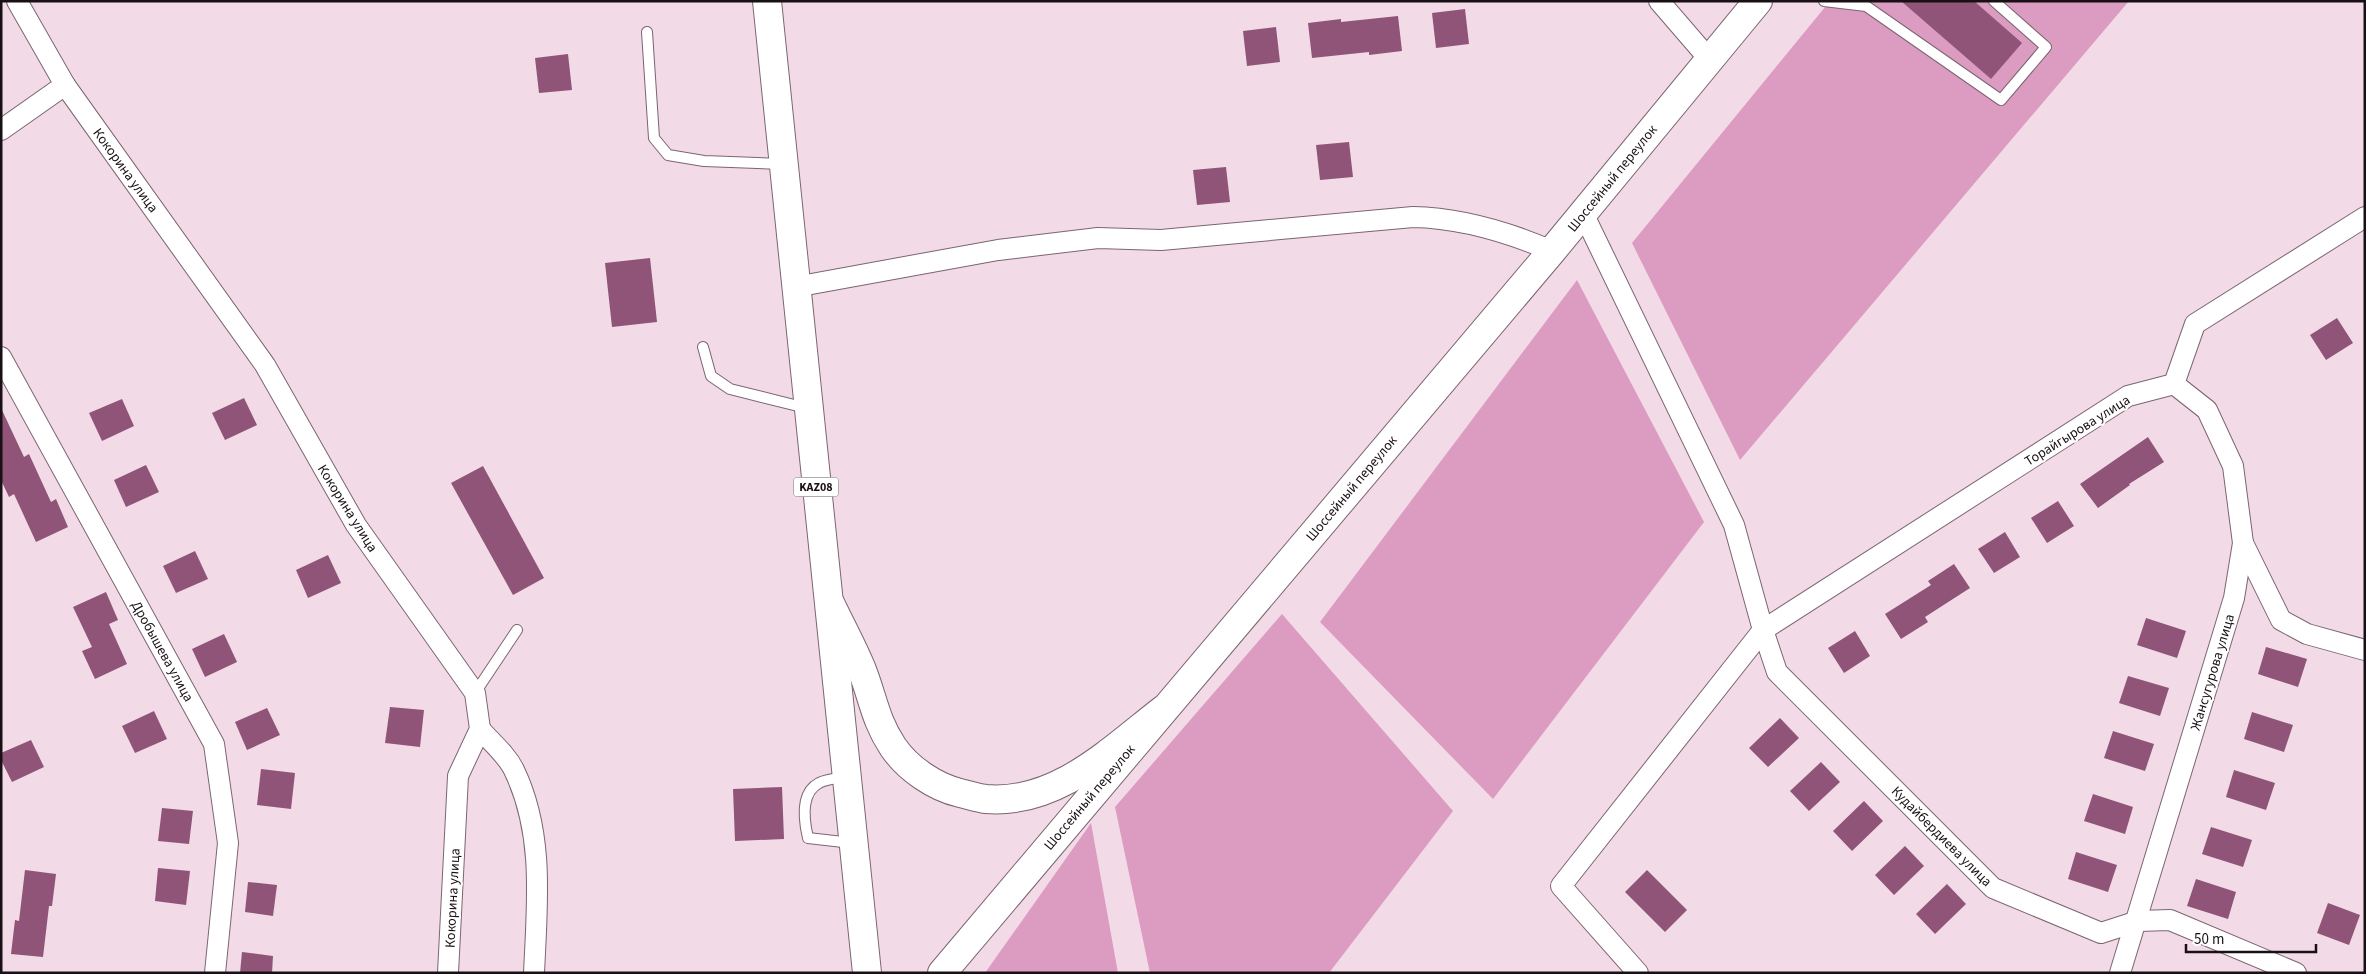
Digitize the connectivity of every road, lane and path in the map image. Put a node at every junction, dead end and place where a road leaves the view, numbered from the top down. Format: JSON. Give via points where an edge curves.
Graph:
{"nodes":[{"id":1,"x":17,"y":1,"type":"edge"},
{"id":2,"x":767,"y":1,"type":"edge"},
{"id":3,"x":1658,"y":1,"type":"edge"},
{"id":4,"x":1758,"y":1,"type":"edge"},
{"id":5,"x":1824,"y":1,"type":"edge"},
{"id":6,"x":1994,"y":1,"type":"edge"},
{"id":7,"x":1868,"y":4,"type":"edge"},
{"id":8,"x":647,"y":32,"type":"dead end"},
{"id":9,"x":1709,"y":59,"type":"junction"},
{"id":10,"x":65,"y":85,"type":"junction"},
{"id":11,"x":1,"y":130,"type":"edge"},
{"id":12,"x":783,"y":164,"type":"junction"},
{"id":13,"x":1583,"y":213,"type":"junction"},
{"id":14,"x":2365,"y":217,"type":"edge"},
{"id":15,"x":1552,"y":251,"type":"junction"},
{"id":16,"x":795,"y":287,"type":"junction"},
{"id":17,"x":703,"y":348,"type":"dead end"},
{"id":18,"x":1,"y":357,"type":"edge"},
{"id":19,"x":2174,"y":384,"type":"junction"},
{"id":20,"x":807,"y":408,"type":"junction"},
{"id":21,"x":2243,"y":543,"type":"junction"},
{"id":22,"x":829,"y":602,"type":"junction"},
{"id":23,"x":517,"y":630,"type":"dead end"},
{"id":24,"x":1763,"y":630,"type":"junction"},
{"id":25,"x":2365,"y":650,"type":"edge"},
{"id":26,"x":475,"y":693,"type":"junction"},
{"id":27,"x":1164,"y":709,"type":"junction"},
{"id":28,"x":480,"y":729,"type":"junction"},
{"id":29,"x":847,"y":776,"type":"junction"},
{"id":30,"x":854,"y":844,"type":"junction"},
{"id":31,"x":2138,"y":921,"type":"junction"},
{"id":32,"x":215,"y":973,"type":"edge"},
{"id":33,"x":448,"y":973,"type":"edge"},
{"id":34,"x":534,"y":973,"type":"edge"},
{"id":35,"x":867,"y":973,"type":"edge"},
{"id":36,"x":942,"y":973,"type":"edge"},
{"id":37,"x":1638,"y":973,"type":"edge"},
{"id":38,"x":2120,"y":973,"type":"edge"},
{"id":39,"x":2296,"y":973,"type":"edge"}],
"edges":[{"from":1,"to":10,"type":"street","name":"Кокорина улица"},
{"from":2,"to":12,"type":"main road","number":"KAZ08"},
{"from":3,"to":9,"type":"street"},
{"from":4,"to":9,"type":"main road","name":"Шоссейный переулок"},
{"from":5,"to":7,"type":"lane"},
{"from":6,"to":7,"type":"lane","via":[[2046,47],[2001,100]]},
{"from":8,"to":12,"type":"lane","via":[[654,138],[668,155],[704,161]]},
{"from":9,"to":13,"type":"main road","name":"Шоссейный переулок"},
{"from":10,"to":11,"type":"street"},
{"from":10,"to":26,"type":"street","name":"Кокорина улица","via":[[265,365],[356,525]]},
{"from":12,"to":16,"type":"main road","number":"KAZ08"},
{"from":13,"to":15,"type":"main road","name":"Шоссейный переулок"},
{"from":13,"to":24,"type":"street","name":"Кудайбердиева улица","via":[[1734,526]]},
{"from":14,"to":19,"type":"street","via":[[2195,324]]},
{"from":15,"to":16,"type":"street","via":[[1503,232],[1442,218],[1413,217],[1161,240],[1098,238],[998,250]]},
{"from":15,"to":27,"type":"main road","name":"Шоссейный переулок"},
{"from":16,"to":20,"type":"main road","number":"KAZ08"},
{"from":17,"to":20,"type":"lane","via":[[711,376],[730,389]]},
{"from":18,"to":32,"type":"street","name":"Дробышева улица","via":[[214,744],[228,843]]},
{"from":19,"to":21,"type":"street","name":"Жансугурова улица","via":[[2207,410],[2233,466]]},
{"from":19,"to":24,"type":"street","name":"Торайгырова улица","via":[[2128,396]]},
{"from":20,"to":22,"type":"main road","number":"KAZ08"},
{"from":21,"to":25,"type":"street","via":[[2281,620],[2307,634]]},
{"from":21,"to":31,"type":"street","name":"Жансугурова улица","via":[[2234,598]]},
{"from":22,"to":27,"type":"main road","via":[[862,671],[875,714],[894,748],[922,776],[951,791],[986,799],[1016,798],[1046,791],[1080,773]]},
{"from":22,"to":29,"type":"main road","number":"KAZ08"},
{"from":23,"to":26,"type":"lane"},
{"from":24,"to":31,"type":"street","name":"Кудайбердиева улица","via":[[1778,672],[1993,888],[2101,933]]},
{"from":24,"to":37,"type":"street","name":"Торайгырова улица","via":[[1562,886]]},
{"from":26,"to":28,"type":"street","name":"Кокорина улица"},
{"from":27,"to":36,"type":"main road","name":"Шоссейный переулок"},
{"from":28,"to":33,"type":"street","name":"Кокорина улица","via":[[458,776]]},
{"from":28,"to":34,"type":"street","via":[[514,768],[528,805],[539,872]]},
{"from":29,"to":30,"type":"main road","number":"KAZ08"},
{"from":29,"to":30,"type":"lane","via":[[818,783],[806,798],[805,824],[808,838]]},
{"from":30,"to":35,"type":"main road","number":"KAZ08"},
{"from":31,"to":38,"type":"street","name":"Жансугурова улица"},
{"from":31,"to":39,"type":"street","name":"Кудайбердиева улица","via":[[2170,920]]}]}
